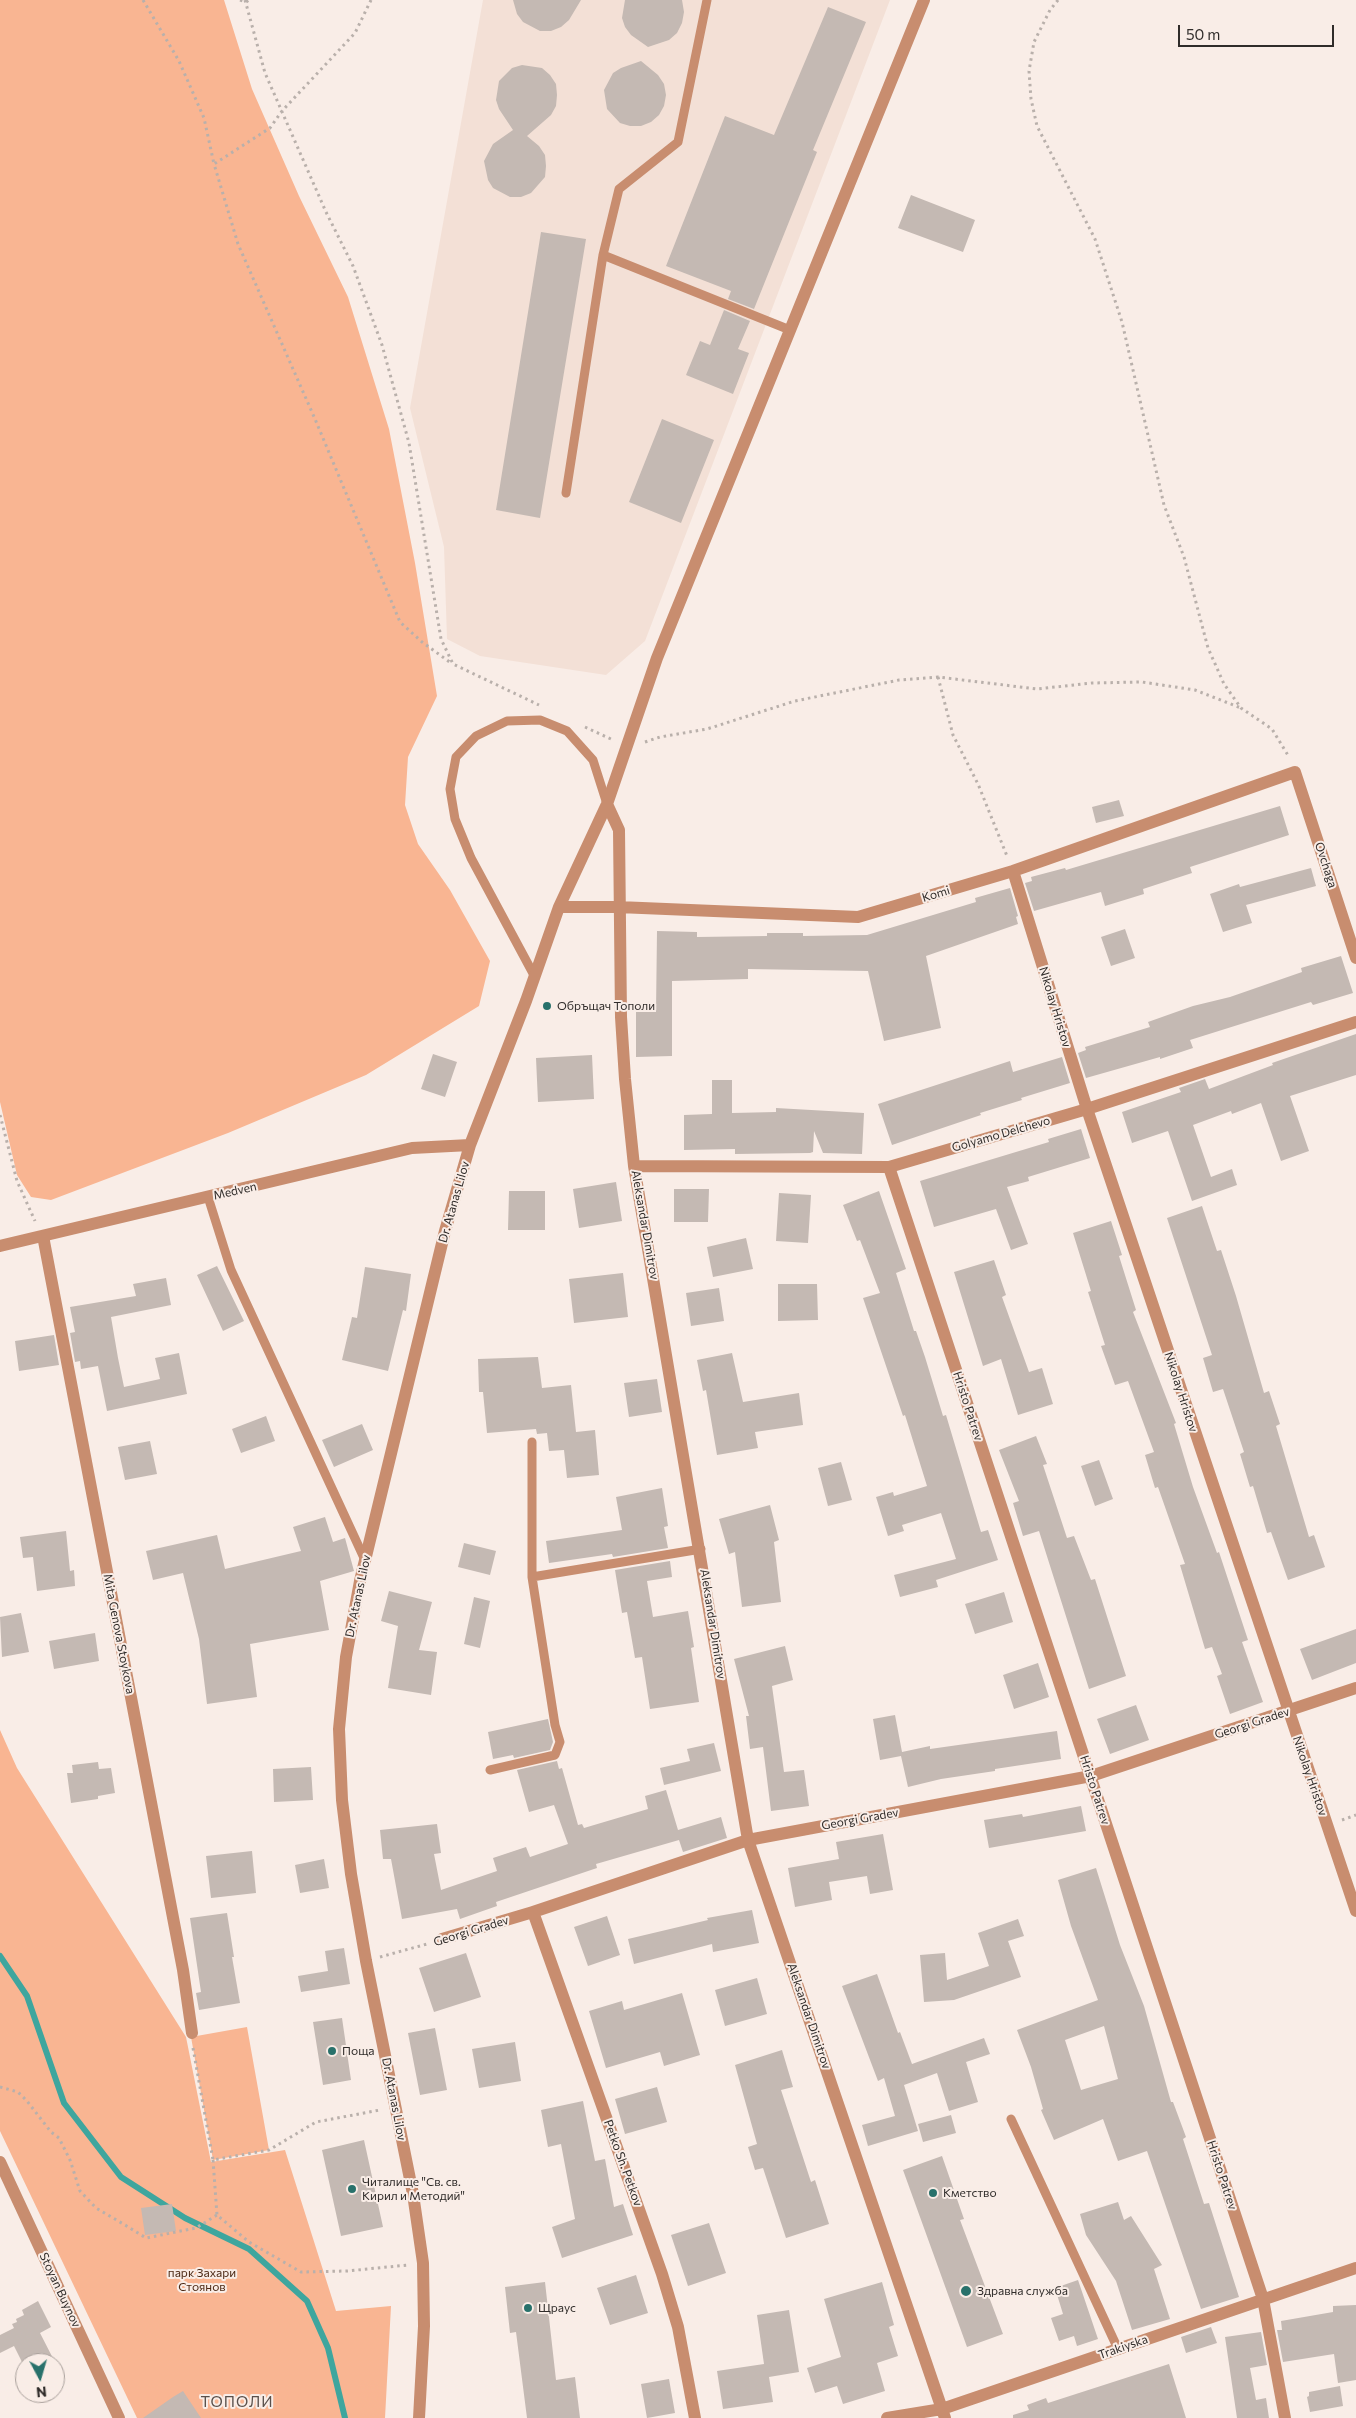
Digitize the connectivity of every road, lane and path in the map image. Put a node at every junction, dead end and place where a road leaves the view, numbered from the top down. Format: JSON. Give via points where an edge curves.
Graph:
{"nodes":[{"id":1,"x":143,"y":0,"type":"edge"},
{"id":2,"x":240,"y":0,"type":"edge"},
{"id":3,"x":371,"y":0,"type":"edge"},
{"id":4,"x":707,"y":0,"type":"edge"},
{"id":5,"x":924,"y":0,"type":"edge"},
{"id":6,"x":1058,"y":0,"type":"edge"},
{"id":7,"x":246,"y":1,"type":"edge"},
{"id":8,"x":282,"y":111,"type":"junction"},
{"id":9,"x":214,"y":164,"type":"junction"},
{"id":10,"x":603,"y":256,"type":"junction"},
{"id":11,"x":790,"y":330,"type":"junction"},
{"id":12,"x":566,"y":493,"type":"dead end"},
{"id":13,"x":453,"y":664,"type":"junction"},
{"id":14,"x":938,"y":677,"type":"junction"},
{"id":15,"x":1241,"y":708,"type":"junction"},
{"id":16,"x":548,"y":709,"type":"dead end"},
{"id":17,"x":583,"y":726,"type":"dead end"},
{"id":18,"x":628,"y":747,"type":"junction"},
{"id":19,"x":1295,"y":772,"type":"junction"},
{"id":20,"x":607,"y":804,"type":"junction"},
{"id":21,"x":1013,"y":871,"type":"junction"},
{"id":22,"x":618,"y":906,"type":"junction"},
{"id":23,"x":559,"y":907,"type":"junction"},
{"id":24,"x":1356,"y":958,"type":"edge"},
{"id":25,"x":535,"y":977,"type":"junction"},
{"id":26,"x":1356,"y":1022,"type":"edge"},
{"id":27,"x":1087,"y":1109,"type":"junction"},
{"id":28,"x":0,"y":1115,"type":"edge"},
{"id":29,"x":470,"y":1145,"type":"junction"},
{"id":30,"x":634,"y":1166,"type":"junction"},
{"id":31,"x":889,"y":1167,"type":"junction"},
{"id":32,"x":208,"y":1197,"type":"junction"},
{"id":33,"x":43,"y":1236,"type":"junction"},
{"id":34,"x":0,"y":1246,"type":"edge"},
{"id":35,"x":532,"y":1442,"type":"dead end"},
{"id":36,"x":700,"y":1549,"type":"junction"},
{"id":37,"x":365,"y":1560,"type":"junction"},
{"id":38,"x":532,"y":1577,"type":"junction"},
{"id":39,"x":1356,"y":1688,"type":"edge"},
{"id":40,"x":1288,"y":1711,"type":"junction"},
{"id":41,"x":490,"y":1770,"type":"dead end"},
{"id":42,"x":1091,"y":1776,"type":"junction"},
{"id":43,"x":748,"y":1840,"type":"junction"},
{"id":44,"x":1356,"y":1911,"type":"edge"},
{"id":45,"x":533,"y":1912,"type":"junction"},
{"id":46,"x":442,"y":1939,"type":"joint"},
{"id":47,"x":366,"y":1961,"type":"junction"},
{"id":48,"x":192,"y":2033,"type":"joint"},
{"id":49,"x":0,"y":2087,"type":"edge"},
{"id":50,"x":396,"y":2107,"type":"junction"},
{"id":51,"x":1011,"y":2119,"type":"dead end"},
{"id":52,"x":213,"y":2160,"type":"junction"},
{"id":53,"x":0,"y":2162,"type":"edge"},
{"id":54,"x":217,"y":2216,"type":"junction"},
{"id":55,"x":423,"y":2263,"type":"junction"},
{"id":56,"x":1356,"y":2268,"type":"edge"},
{"id":57,"x":1263,"y":2300,"type":"junction"},
{"id":58,"x":1118,"y":2349,"type":"junction"},
{"id":59,"x":944,"y":2414,"type":"edge"},
{"id":60,"x":119,"y":2418,"type":"edge"},
{"id":61,"x":419,"y":2418,"type":"edge"},
{"id":62,"x":694,"y":2418,"type":"edge"},
{"id":63,"x":887,"y":2418,"type":"edge"},
{"id":64,"x":1285,"y":2418,"type":"edge"}],
"edges":[{"from":1,"to":9,"type":"path","via":[[179,61],[204,118]]},
{"from":2,"to":7,"type":"path"},
{"from":3,"to":8,"type":"path","via":[[355,33]]},
{"from":4,"to":10,"type":"lane","via":[[678,142],[619,189]]},
{"from":5,"to":11,"type":"street","name":"Dr. Atanas Lilov"},
{"from":6,"to":15,"type":"path","via":[[1034,42],[1029,71],[1037,126],[1095,239],[1122,322],[1164,505],[1184,558],[1208,648],[1224,684]]},
{"from":7,"to":8,"type":"path","via":[[265,72]]},
{"from":8,"to":9,"type":"path","via":[[270,128]]},
{"from":8,"to":13,"type":"path","via":[[353,266],[382,345],[409,443],[441,639]]},
{"from":9,"to":13,"type":"path","via":[[238,244],[400,622]]},
{"from":10,"to":11,"type":"lane"},
{"from":10,"to":12,"type":"lane"},
{"from":11,"to":18,"type":"street","name":"Dr. Atanas Lilov","via":[[657,658]]},
{"from":13,"to":16,"type":"path"},
{"from":14,"to":15,"type":"path","via":[[1037,689],[1142,682],[1195,690]]},
{"from":14,"to":18,"type":"path","via":[[899,680],[795,701],[707,729],[660,737]]},
{"from":14,"to":21,"type":"path","via":[[953,735],[978,784]]},
{"from":15,"to":19,"type":"path","via":[[1272,729],[1286,749]]},
{"from":17,"to":18,"type":"path"},
{"from":18,"to":20,"type":"street","name":"Dr. Atanas Lilov"},
{"from":19,"to":21,"type":"street","name":"Komi"},
{"from":19,"to":24,"type":"street","name":"Ovchaga"},
{"from":20,"to":22,"type":"street","name":"Aleksandar Dimitrov","via":[[619,830]]},
{"from":20,"to":23,"type":"street","name":"Dr. Atanas Lilov"},
{"from":20,"to":25,"type":"lane","via":[[593,760],[567,731],[540,720],[507,721],[476,736],[456,757],[450,789],[455,819],[471,858]]},
{"from":21,"to":22,"type":"street","name":"Komi","via":[[858,917]]},
{"from":21,"to":27,"type":"street","name":"Nikolay Hristov"},
{"from":22,"to":23,"type":"street","name":"Komi"},
{"from":22,"to":30,"type":"street","name":"Aleksandar Dimitrov","via":[[624,1079]]},
{"from":23,"to":25,"type":"street","name":"Dr. Atanas Lilov"},
{"from":25,"to":29,"type":"street","name":"Dr. Atanas Lilov"},
{"from":26,"to":27,"type":"street","name":"Golyamo Delchevo"},
{"from":27,"to":31,"type":"street","name":"Golyamo Delchevo"},
{"from":27,"to":40,"type":"street","name":"Nikolay Hristov"},
{"from":28,"to":33,"type":"path","via":[[17,1181]]},
{"from":29,"to":32,"type":"street","name":"Medven","via":[[412,1148]]},
{"from":29,"to":37,"type":"street","name":"Dr. Atanas Lilov","via":[[445,1231]]},
{"from":30,"to":31,"type":"street","name":"Golyamo Delchevo"},
{"from":30,"to":36,"type":"street","name":"Aleksandar Dimitrov"},
{"from":31,"to":42,"type":"street","name":"Hristo Patrev"},
{"from":32,"to":33,"type":"street","name":"Medven"},
{"from":32,"to":37,"type":"lane","via":[[231,1270]]},
{"from":33,"to":34,"type":"street","name":"Medven"},
{"from":33,"to":48,"type":"street","name":"Mita Genova Stoykova","via":[[184,1970]]},
{"from":35,"to":38,"type":"lane"},
{"from":36,"to":38,"type":"lane"},
{"from":36,"to":43,"type":"street","name":"Aleksandar Dimitrov"},
{"from":37,"to":47,"type":"street","name":"Dr. Atanas Lilov","via":[[346,1658],[339,1729],[342,1800]]},
{"from":38,"to":41,"type":"lane","via":[[560,1742],[555,1754]]},
{"from":39,"to":40,"type":"street","name":"Georgi Gradev"},
{"from":40,"to":42,"type":"street","name":"Georgi Gradev"},
{"from":40,"to":44,"type":"street","name":"Nikolay Hristov"},
{"from":42,"to":43,"type":"street","name":"Georgi Gradev"},
{"from":42,"to":57,"type":"street","name":"Hristo Patrev"},
{"from":43,"to":45,"type":"street","name":"Georgi Gradev"},
{"from":43,"to":59,"type":"street","name":"Aleksandar Dimitrov"},
{"from":45,"to":46,"type":"street","name":"Georgi Gradev"},
{"from":45,"to":62,"type":"street","name":"Petko Sh. Petkov","via":[[662,2274],[678,2327]]},
{"from":46,"to":47,"type":"path","name":"Georgi Gradev"},
{"from":47,"to":50,"type":"street","name":"Dr. Atanas Lilov"},
{"from":48,"to":52,"type":"path"},
{"from":49,"to":54,"type":"path","via":[[18,2092],[59,2138],[80,2191],[96,2208],[146,2238],[196,2228]]},
{"from":50,"to":52,"type":"path","via":[[316,2122],[269,2150]]},
{"from":50,"to":55,"type":"street","name":"Dr. Atanas Lilov"},
{"from":51,"to":58,"type":"lane"},
{"from":52,"to":54,"type":"path"},
{"from":53,"to":60,"type":"street","name":"Stoyan Buynov"},
{"from":54,"to":55,"type":"path","via":[[249,2242],[301,2272]]},
{"from":55,"to":61,"type":"street","name":"Dr. Atanas Lilov","via":[[424,2326]]},
{"from":56,"to":57,"type":"street","name":"Trakiyska"},
{"from":57,"to":58,"type":"street","name":"Trakiyska"},
{"from":57,"to":64,"type":"street","name":"Hristo Patrev"},
{"from":58,"to":59,"type":"street","name":"Trakiyska"},
{"from":59,"to":63,"type":"street","name":"Trakiyska"}]}
